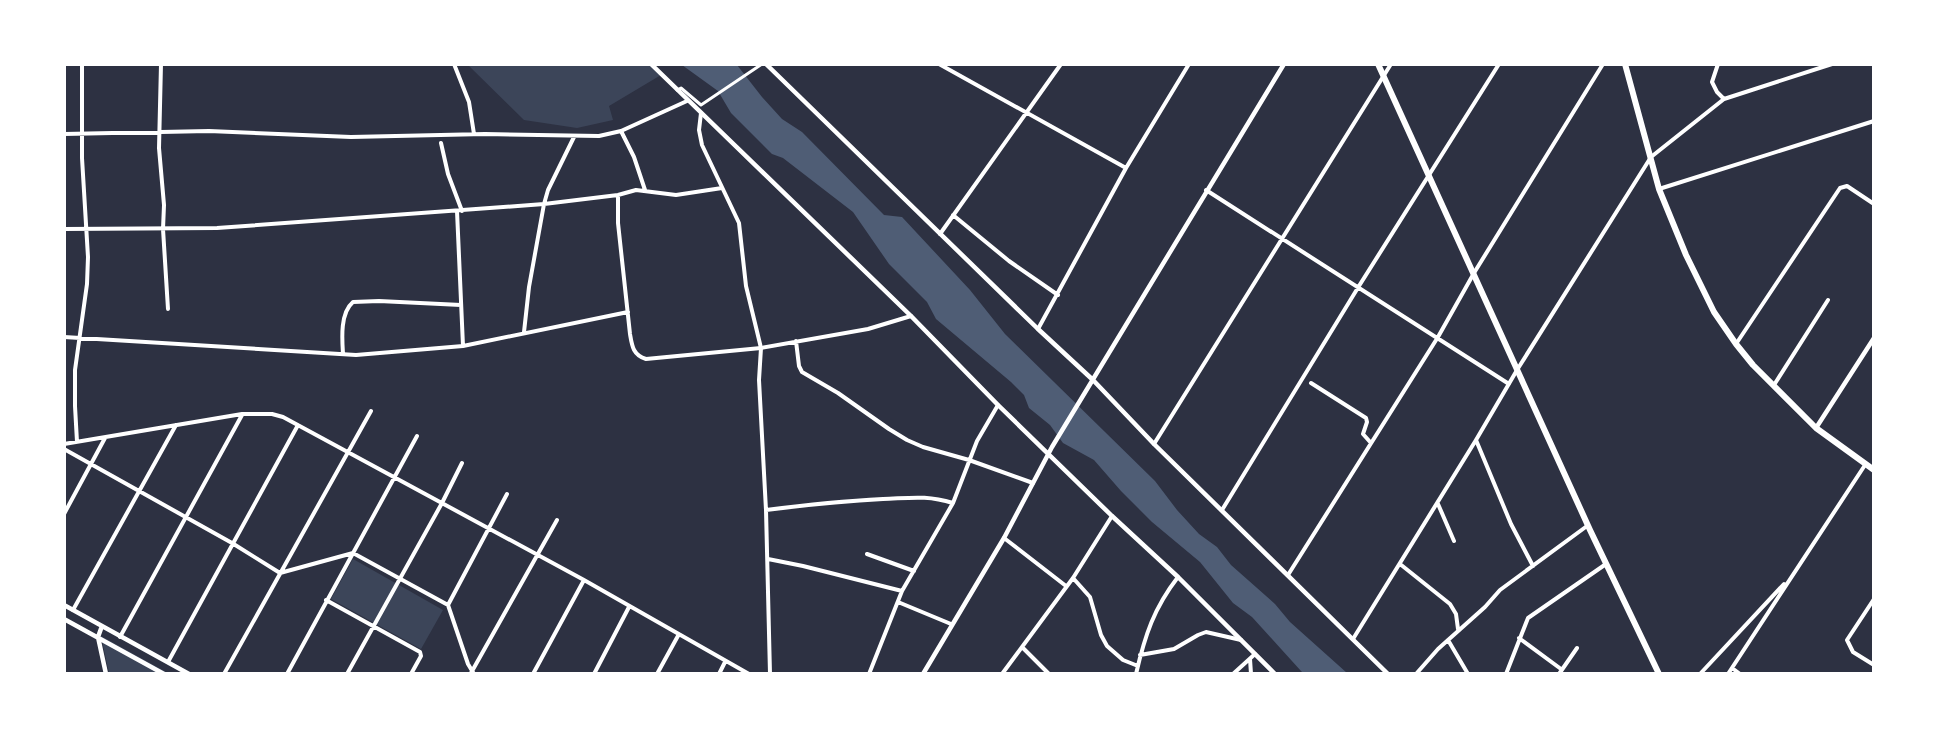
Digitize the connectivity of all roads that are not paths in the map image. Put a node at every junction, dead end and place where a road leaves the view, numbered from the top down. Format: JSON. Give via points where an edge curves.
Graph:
{"nodes":[{"id":1,"x":82,"y":64,"type":"edge"},
{"id":2,"x":161,"y":64,"type":"edge"},
{"id":3,"x":454,"y":64,"type":"edge"},
{"id":4,"x":651,"y":64,"type":"edge"},
{"id":5,"x":764,"y":64,"type":"edge"},
{"id":6,"x":939,"y":64,"type":"edge"},
{"id":7,"x":1061,"y":64,"type":"edge"},
{"id":8,"x":1190,"y":64,"type":"edge"},
{"id":9,"x":1284,"y":64,"type":"edge"},
{"id":10,"x":1378,"y":64,"type":"edge"},
{"id":11,"x":1391,"y":64,"type":"edge"},
{"id":12,"x":1498,"y":64,"type":"edge"},
{"id":13,"x":1603,"y":64,"type":"edge"},
{"id":14,"x":1625,"y":64,"type":"edge"},
{"id":15,"x":1718,"y":64,"type":"edge"},
{"id":16,"x":1832,"y":64,"type":"edge"},
{"id":17,"x":1383,"y":77,"type":"junction"},
{"id":18,"x":677,"y":91,"type":"junction"},
{"id":19,"x":1724,"y":99,"type":"junction"},
{"id":20,"x":687,"y":101,"type":"junction"},
{"id":21,"x":701,"y":113,"type":"junction"},
{"id":22,"x":1026,"y":113,"type":"junction"},
{"id":23,"x":1873,"y":123,"type":"edge"},
{"id":24,"x":621,"y":131,"type":"junction"},
{"id":25,"x":159,"y":132,"type":"junction"},
{"id":26,"x":81,"y":133,"type":"junction"},
{"id":27,"x":64,"y":134,"type":"edge"},
{"id":28,"x":474,"y":134,"type":"junction"},
{"id":29,"x":574,"y":137,"type":"junction"},
{"id":30,"x":441,"y":143,"type":"dead end"},
{"id":31,"x":1651,"y":157,"type":"junction"},
{"id":32,"x":1126,"y":168,"type":"junction"},
{"id":33,"x":1428,"y":174,"type":"junction"},
{"id":34,"x":722,"y":188,"type":"junction"},
{"id":35,"x":645,"y":189,"type":"junction"},
{"id":36,"x":1659,"y":189,"type":"junction"},
{"id":37,"x":1206,"y":190,"type":"junction"},
{"id":38,"x":618,"y":195,"type":"junction"},
{"id":39,"x":544,"y":204,"type":"junction"},
{"id":40,"x":1874,"y":204,"type":"edge"},
{"id":41,"x":460,"y":211,"type":"junction"},
{"id":42,"x":953,"y":215,"type":"junction"},
{"id":43,"x":64,"y":229,"type":"edge"},
{"id":44,"x":87,"y":229,"type":"junction"},
{"id":45,"x":163,"y":230,"type":"junction"},
{"id":46,"x":940,"y":234,"type":"junction"},
{"id":47,"x":1283,"y":238,"type":"junction"},
{"id":48,"x":1474,"y":273,"type":"junction"},
{"id":49,"x":1359,"y":286,"type":"junction"},
{"id":50,"x":1058,"y":295,"type":"junction"},
{"id":51,"x":1828,"y":300,"type":"dead end"},
{"id":52,"x":460,"y":305,"type":"junction"},
{"id":53,"x":168,"y":309,"type":"dead end"},
{"id":54,"x":628,"y":312,"type":"junction"},
{"id":55,"x":911,"y":316,"type":"junction"},
{"id":56,"x":1038,"y":329,"type":"junction"},
{"id":57,"x":525,"y":332,"type":"junction"},
{"id":58,"x":64,"y":337,"type":"edge"},
{"id":59,"x":1438,"y":337,"type":"junction"},
{"id":60,"x":80,"y":338,"type":"junction"},
{"id":61,"x":1874,"y":338,"type":"edge"},
{"id":62,"x":796,"y":341,"type":"junction"},
{"id":63,"x":1736,"y":344,"type":"junction"},
{"id":64,"x":464,"y":346,"type":"junction"},
{"id":65,"x":761,"y":348,"type":"junction"},
{"id":66,"x":343,"y":354,"type":"junction"},
{"id":67,"x":1517,"y":370,"type":"junction"},
{"id":68,"x":1093,"y":380,"type":"junction"},
{"id":69,"x":1311,"y":383,"type":"dead end"},
{"id":70,"x":1509,"y":384,"type":"junction"},
{"id":71,"x":1773,"y":386,"type":"junction"},
{"id":72,"x":998,"y":405,"type":"junction"},
{"id":73,"x":371,"y":411,"type":"dead end"},
{"id":74,"x":242,"y":414,"type":"junction"},
{"id":75,"x":176,"y":425,"type":"junction"},
{"id":76,"x":298,"y":425,"type":"junction"},
{"id":77,"x":1816,"y":428,"type":"junction"},
{"id":78,"x":417,"y":436,"type":"dead end"},
{"id":79,"x":105,"y":438,"type":"junction"},
{"id":80,"x":1476,"y":440,"type":"junction"},
{"id":81,"x":78,"y":442,"type":"junction"},
{"id":82,"x":1371,"y":443,"type":"junction"},
{"id":83,"x":64,"y":444,"type":"edge"},
{"id":84,"x":1154,"y":444,"type":"junction"},
{"id":85,"x":64,"y":448,"type":"edge"},
{"id":86,"x":347,"y":452,"type":"junction"},
{"id":87,"x":1048,"y":453,"type":"junction"},
{"id":88,"x":969,"y":460,"type":"junction"},
{"id":89,"x":462,"y":464,"type":"dead end"},
{"id":90,"x":92,"y":465,"type":"junction"},
{"id":91,"x":1865,"y":465,"type":"junction"},
{"id":92,"x":1874,"y":470,"type":"edge"},
{"id":93,"x":395,"y":477,"type":"junction"},
{"id":94,"x":1033,"y":483,"type":"junction"},
{"id":95,"x":139,"y":491,"type":"junction"},
{"id":96,"x":507,"y":494,"type":"dead end"},
{"id":97,"x":442,"y":503,"type":"junction"},
{"id":98,"x":953,"y":503,"type":"junction"},
{"id":99,"x":1438,"y":503,"type":"junction"},
{"id":100,"x":766,"y":510,"type":"junction"},
{"id":101,"x":1222,"y":510,"type":"junction"},
{"id":102,"x":64,"y":514,"type":"edge"},
{"id":103,"x":1112,"y":516,"type":"junction"},
{"id":104,"x":187,"y":517,"type":"junction"},
{"id":105,"x":557,"y":520,"type":"dead end"},
{"id":106,"x":1588,"y":525,"type":"junction"},
{"id":107,"x":488,"y":529,"type":"junction"},
{"id":108,"x":1004,"y":538,"type":"junction"},
{"id":109,"x":1454,"y":542,"type":"dead end"},
{"id":110,"x":232,"y":543,"type":"junction"},
{"id":111,"x":353,"y":554,"type":"junction"},
{"id":112,"x":867,"y":554,"type":"dead end"},
{"id":113,"x":537,"y":555,"type":"junction"},
{"id":114,"x":768,"y":559,"type":"junction"},
{"id":115,"x":1400,"y":564,"type":"junction"},
{"id":116,"x":1606,"y":564,"type":"junction"},
{"id":117,"x":1533,"y":566,"type":"junction"},
{"id":118,"x":914,"y":571,"type":"junction"},
{"id":119,"x":280,"y":573,"type":"junction"},
{"id":120,"x":1288,"y":575,"type":"junction"},
{"id":121,"x":1178,"y":577,"type":"junction"},
{"id":122,"x":1791,"y":577,"type":"junction"},
{"id":123,"x":1073,"y":578,"type":"junction"},
{"id":124,"x":399,"y":579,"type":"junction"},
{"id":125,"x":584,"y":580,"type":"junction"},
{"id":126,"x":1066,"y":586,"type":"junction"},
{"id":127,"x":902,"y":591,"type":"junction"},
{"id":128,"x":1874,"y":599,"type":"edge"},
{"id":129,"x":326,"y":600,"type":"junction"},
{"id":130,"x":897,"y":602,"type":"junction"},
{"id":131,"x":448,"y":605,"type":"junction"},
{"id":132,"x":64,"y":606,"type":"edge"},
{"id":133,"x":629,"y":607,"type":"junction"},
{"id":134,"x":73,"y":610,"type":"junction"},
{"id":135,"x":64,"y":618,"type":"edge"},
{"id":136,"x":951,"y":624,"type":"junction"},
{"id":137,"x":102,"y":626,"type":"junction"},
{"id":138,"x":372,"y":627,"type":"junction"},
{"id":139,"x":1458,"y":630,"type":"junction"},
{"id":140,"x":679,"y":634,"type":"junction"},
{"id":141,"x":98,"y":637,"type":"junction"},
{"id":142,"x":120,"y":637,"type":"junction"},
{"id":143,"x":1519,"y":638,"type":"junction"},
{"id":144,"x":1353,"y":639,"type":"junction"},
{"id":145,"x":1242,"y":640,"type":"junction"},
{"id":146,"x":1448,"y":640,"type":"junction"},
{"id":147,"x":1023,"y":648,"type":"junction"},
{"id":148,"x":1576,"y":648,"type":"dead end"},
{"id":149,"x":1256,"y":653,"type":"junction"},
{"id":150,"x":1140,"y":655,"type":"junction"},
{"id":151,"x":1250,"y":658,"type":"junction"},
{"id":152,"x":168,"y":662,"type":"junction"},
{"id":153,"x":725,"y":662,"type":"junction"},
{"id":154,"x":1874,"y":665,"type":"edge"},
{"id":155,"x":1138,"y":666,"type":"junction"},
{"id":156,"x":1732,"y":668,"type":"junction"},
{"id":157,"x":1560,"y":671,"type":"edge"},
{"id":158,"x":472,"y":673,"type":"edge"},
{"id":159,"x":106,"y":674,"type":"edge"},
{"id":160,"x":164,"y":674,"type":"edge"},
{"id":161,"x":189,"y":674,"type":"edge"},
{"id":162,"x":224,"y":674,"type":"edge"},
{"id":163,"x":287,"y":674,"type":"edge"},
{"id":164,"x":347,"y":674,"type":"edge"},
{"id":165,"x":411,"y":674,"type":"edge"},
{"id":166,"x":533,"y":674,"type":"edge"},
{"id":167,"x":594,"y":674,"type":"edge"},
{"id":168,"x":657,"y":674,"type":"edge"},
{"id":169,"x":719,"y":674,"type":"edge"},
{"id":170,"x":749,"y":674,"type":"edge"},
{"id":171,"x":770,"y":674,"type":"edge"},
{"id":172,"x":868,"y":674,"type":"edge"},
{"id":173,"x":924,"y":674,"type":"edge"},
{"id":174,"x":1002,"y":674,"type":"edge"},
{"id":175,"x":1049,"y":674,"type":"edge"},
{"id":176,"x":1136,"y":674,"type":"edge"},
{"id":177,"x":1233,"y":674,"type":"edge"},
{"id":178,"x":1251,"y":674,"type":"edge"},
{"id":179,"x":1275,"y":674,"type":"edge"},
{"id":180,"x":1388,"y":674,"type":"edge"},
{"id":181,"x":1416,"y":674,"type":"edge"},
{"id":182,"x":1468,"y":674,"type":"edge"},
{"id":183,"x":1506,"y":674,"type":"edge"},
{"id":184,"x":1659,"y":674,"type":"edge"},
{"id":185,"x":1700,"y":674,"type":"edge"},
{"id":186,"x":1728,"y":674,"type":"edge"},
{"id":187,"x":1740,"y":674,"type":"edge"}],
"edges":[{"from":1,"to":26,"type":"street"},
{"from":2,"to":25,"type":"street"},
{"from":3,"to":28,"type":"street","via":[[469,102]]},
{"from":4,"to":18,"type":"street"},
{"from":5,"to":18,"type":"street","via":[[701,105],[681,88]]},
{"from":5,"to":46,"type":"street"},
{"from":6,"to":22,"type":"street"},
{"from":7,"to":22,"type":"street"},
{"from":8,"to":32,"type":"street"},
{"from":9,"to":37,"type":"street"},
{"from":10,"to":17,"type":"main road"},
{"from":11,"to":17,"type":"street"},
{"from":12,"to":33,"type":"street"},
{"from":13,"to":48,"type":"street"},
{"from":14,"to":31,"type":"main road"},
{"from":15,"to":19,"type":"street","via":[[1712,82]]},
{"from":16,"to":19,"type":"street"},
{"from":17,"to":33,"type":"main road"},
{"from":17,"to":47,"type":"street"},
{"from":18,"to":20,"type":"street"},
{"from":19,"to":31,"type":"street"},
{"from":20,"to":21,"type":"street"},
{"from":20,"to":24,"type":"street"},
{"from":21,"to":34,"type":"street","via":[[700,137]]},
{"from":21,"to":55,"type":"street"},
{"from":22,"to":32,"type":"street"},
{"from":22,"to":42,"type":"street"},
{"from":23,"to":36,"type":"street"},
{"from":24,"to":29,"type":"street"},
{"from":24,"to":35,"type":"street"},
{"from":25,"to":26,"type":"street"},
{"from":25,"to":28,"type":"street","via":[[351,138]]},
{"from":25,"to":45,"type":"street"},
{"from":26,"to":27,"type":"street"},
{"from":26,"to":44,"type":"street"},
{"from":28,"to":29,"type":"street"},
{"from":29,"to":39,"type":"street"},
{"from":30,"to":41,"type":"street"},
{"from":31,"to":36,"type":"main road"},
{"from":31,"to":67,"type":"street"},
{"from":32,"to":50,"type":"street"},
{"from":33,"to":48,"type":"main road"},
{"from":33,"to":49,"type":"street"},
{"from":34,"to":35,"type":"street","via":[[676,195]]},
{"from":34,"to":65,"type":"street","via":[[739,223],[746,286]]},
{"from":35,"to":38,"type":"street"},
{"from":36,"to":63,"type":"main road","via":[[1714,312]]},
{"from":37,"to":47,"type":"street"},
{"from":37,"to":68,"type":"street"},
{"from":38,"to":39,"type":"street"},
{"from":38,"to":54,"type":"street"},
{"from":39,"to":41,"type":"street"},
{"from":39,"to":57,"type":"street"},
{"from":40,"to":63,"type":"street","via":[[1847,186],[1840,188]]},
{"from":41,"to":45,"type":"street"},
{"from":41,"to":52,"type":"street"},
{"from":42,"to":46,"type":"street"},
{"from":42,"to":50,"type":"street"},
{"from":43,"to":44,"type":"street"},
{"from":44,"to":45,"type":"street"},
{"from":44,"to":60,"type":"street","via":[[87,284]]},
{"from":45,"to":53,"type":"street"},
{"from":46,"to":56,"type":"street"},
{"from":47,"to":49,"type":"street"},
{"from":47,"to":84,"type":"street"},
{"from":48,"to":59,"type":"street"},
{"from":48,"to":67,"type":"main road"},
{"from":49,"to":59,"type":"street"},
{"from":49,"to":101,"type":"street"},
{"from":50,"to":56,"type":"street"},
{"from":51,"to":71,"type":"street"},
{"from":52,"to":64,"type":"street"},
{"from":52,"to":66,"type":"street","via":[[353,302],[347,308],[344,322]]},
{"from":54,"to":57,"type":"street"},
{"from":54,"to":65,"type":"street","via":[[634,351],[636,356],[646,359]]},
{"from":55,"to":62,"type":"street"},
{"from":55,"to":72,"type":"street"},
{"from":56,"to":68,"type":"street"},
{"from":57,"to":64,"type":"street"},
{"from":58,"to":60,"type":"street"},
{"from":59,"to":70,"type":"street"},
{"from":59,"to":82,"type":"street"},
{"from":60,"to":66,"type":"street"},
{"from":60,"to":81,"type":"street","via":[[75,370]]},
{"from":61,"to":77,"type":"street"},
{"from":62,"to":65,"type":"street"},
{"from":62,"to":88,"type":"street","via":[[799,366],[806,375],[907,440]]},
{"from":63,"to":71,"type":"main road"},
{"from":64,"to":66,"type":"street"},
{"from":65,"to":100,"type":"street"},
{"from":67,"to":70,"type":"street"},
{"from":67,"to":106,"type":"main road"},
{"from":68,"to":84,"type":"street"},
{"from":68,"to":87,"type":"street"},
{"from":69,"to":82,"type":"street","via":[[1366,418],[1363,434]]},
{"from":70,"to":80,"type":"street"},
{"from":71,"to":77,"type":"main road"},
{"from":72,"to":87,"type":"street"},
{"from":72,"to":88,"type":"street"},
{"from":73,"to":86,"type":"street"},
{"from":74,"to":75,"type":"street"},
{"from":74,"to":76,"type":"street","via":[[272,414]]},
{"from":74,"to":104,"type":"street"},
{"from":75,"to":79,"type":"street"},
{"from":75,"to":95,"type":"street"},
{"from":76,"to":86,"type":"street"},
{"from":76,"to":110,"type":"street"},
{"from":77,"to":91,"type":"main road"},
{"from":78,"to":93,"type":"street"},
{"from":79,"to":81,"type":"street"},
{"from":79,"to":90,"type":"street"},
{"from":80,"to":99,"type":"street"},
{"from":80,"to":117,"type":"street"},
{"from":81,"to":83,"type":"street"},
{"from":82,"to":120,"type":"street"},
{"from":84,"to":101,"type":"street"},
{"from":85,"to":90,"type":"street"},
{"from":86,"to":93,"type":"street"},
{"from":86,"to":119,"type":"street"},
{"from":87,"to":94,"type":"street"},
{"from":87,"to":103,"type":"street"},
{"from":88,"to":94,"type":"street"},
{"from":88,"to":98,"type":"street"},
{"from":89,"to":97,"type":"street"},
{"from":90,"to":95,"type":"street"},
{"from":90,"to":102,"type":"street"},
{"from":91,"to":92,"type":"main road"},
{"from":91,"to":122,"type":"street"},
{"from":93,"to":97,"type":"street"},
{"from":93,"to":111,"type":"street"},
{"from":94,"to":108,"type":"street"},
{"from":95,"to":104,"type":"street"},
{"from":95,"to":134,"type":"street"},
{"from":96,"to":107,"type":"street"},
{"from":97,"to":107,"type":"street"},
{"from":97,"to":124,"type":"street"},
{"from":98,"to":100,"type":"street","via":[[915,496]]},
{"from":98,"to":118,"type":"street"},
{"from":99,"to":109,"type":"street"},
{"from":99,"to":115,"type":"street"},
{"from":100,"to":114,"type":"street"},
{"from":101,"to":120,"type":"street"},
{"from":103,"to":121,"type":"street"},
{"from":103,"to":123,"type":"street"},
{"from":104,"to":110,"type":"street"},
{"from":104,"to":142,"type":"street"},
{"from":105,"to":113,"type":"street"},
{"from":106,"to":116,"type":"main road"},
{"from":106,"to":117,"type":"street"},
{"from":107,"to":113,"type":"street"},
{"from":107,"to":131,"type":"street"},
{"from":108,"to":126,"type":"street"},
{"from":108,"to":136,"type":"street"},
{"from":110,"to":119,"type":"street"},
{"from":110,"to":152,"type":"street"},
{"from":111,"to":119,"type":"street"},
{"from":111,"to":124,"type":"street"},
{"from":111,"to":129,"type":"street"},
{"from":112,"to":118,"type":"street"},
{"from":113,"to":125,"type":"street"},
{"from":113,"to":158,"type":"street"},
{"from":114,"to":127,"type":"street"},
{"from":114,"to":171,"type":"street"},
{"from":115,"to":139,"type":"street","via":[[1450,604]]},
{"from":115,"to":144,"type":"street"},
{"from":116,"to":143,"type":"street","via":[[1532,614]]},
{"from":116,"to":184,"type":"main road"},
{"from":117,"to":139,"type":"street"},
{"from":118,"to":127,"type":"street"},
{"from":119,"to":162,"type":"street"},
{"from":120,"to":144,"type":"street"},
{"from":121,"to":145,"type":"street"},
{"from":121,"to":150,"type":"street","via":[[1155,612]]},
{"from":122,"to":156,"type":"street"},
{"from":122,"to":185,"type":"street"},
{"from":123,"to":126,"type":"street"},
{"from":123,"to":155,"type":"street","via":[[1089,597],[1107,645]]},
{"from":124,"to":131,"type":"street"},
{"from":124,"to":138,"type":"street"},
{"from":125,"to":133,"type":"street"},
{"from":125,"to":166,"type":"street"},
{"from":126,"to":147,"type":"street"},
{"from":127,"to":130,"type":"street"},
{"from":128,"to":154,"type":"street","via":[[1847,640],[1853,652]]},
{"from":129,"to":138,"type":"street"},
{"from":129,"to":163,"type":"street"},
{"from":130,"to":136,"type":"street"},
{"from":130,"to":172,"type":"street"},
{"from":131,"to":158,"type":"street"},
{"from":132,"to":134,"type":"street"},
{"from":133,"to":140,"type":"street"},
{"from":133,"to":167,"type":"street"},
{"from":134,"to":137,"type":"street"},
{"from":135,"to":141,"type":"street"},
{"from":136,"to":173,"type":"street"},
{"from":137,"to":141,"type":"street"},
{"from":137,"to":142,"type":"street"},
{"from":138,"to":164,"type":"street"},
{"from":138,"to":165,"type":"street","via":[[421,653]]},
{"from":139,"to":146,"type":"street"},
{"from":140,"to":153,"type":"street"},
{"from":140,"to":168,"type":"street"},
{"from":141,"to":159,"type":"street"},
{"from":141,"to":160,"type":"street"},
{"from":142,"to":152,"type":"street"},
{"from":143,"to":157,"type":"street"},
{"from":143,"to":183,"type":"street"},
{"from":144,"to":180,"type":"street"},
{"from":145,"to":149,"type":"street"},
{"from":145,"to":150,"type":"street","via":[[1206,632],[1174,650]]},
{"from":146,"to":181,"type":"street"},
{"from":146,"to":182,"type":"street"},
{"from":147,"to":174,"type":"street"},
{"from":147,"to":175,"type":"street"},
{"from":148,"to":157,"type":"street"},
{"from":149,"to":151,"type":"street"},
{"from":149,"to":179,"type":"street"},
{"from":150,"to":155,"type":"street"},
{"from":151,"to":177,"type":"street"},
{"from":151,"to":178,"type":"street"},
{"from":152,"to":161,"type":"street"},
{"from":153,"to":169,"type":"street"},
{"from":153,"to":170,"type":"street"},
{"from":155,"to":176,"type":"street"},
{"from":156,"to":186,"type":"street"},
{"from":156,"to":187,"type":"street"}]}
